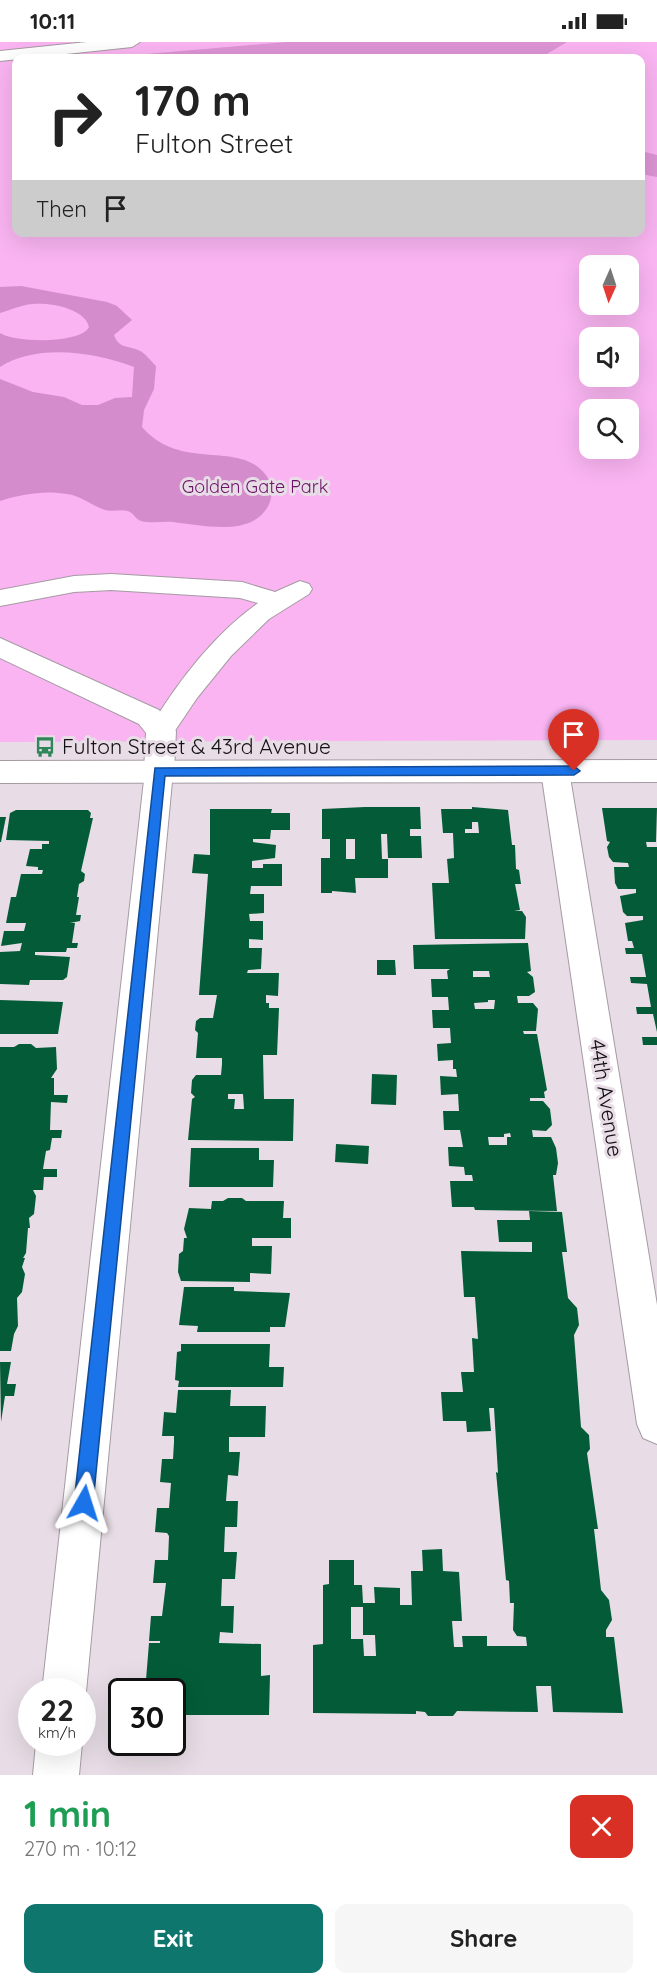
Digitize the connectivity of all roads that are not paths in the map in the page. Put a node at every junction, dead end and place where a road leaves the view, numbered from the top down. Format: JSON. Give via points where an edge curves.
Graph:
{"nodes":[{"id":1,"x":132,"y":42,"type":"edge"},
{"id":2,"x":19,"y":54,"type":"edge"},
{"id":3,"x":300,"y":589,"type":"dead end"},
{"id":4,"x":0,"y":598,"type":"edge"},
{"id":5,"x":277,"y":600,"type":"junction"},
{"id":6,"x":0,"y":647,"type":"edge"},
{"id":7,"x":161,"y":731,"type":"junction"},
{"id":8,"x":159,"y":771,"type":"junction"},
{"id":9,"x":555,"y":771,"type":"junction"},
{"id":10,"x":657,"y":771,"type":"edge"},
{"id":11,"x":0,"y":772,"type":"edge"},
{"id":12,"x":657,"y":1424,"type":"edge"},
{"id":13,"x":65,"y":1678,"type":"edge"},
{"id":14,"x":58,"y":1756,"type":"edge"},
{"id":15,"x":56,"y":1775,"type":"edge"}],
"edges":[{"from":1,"to":2,"type":"main road"},
{"from":3,"to":5,"type":"street"},
{"from":4,"to":5,"type":"street","via":[[54,587],[111,582],[242,590]]},
{"from":5,"to":7,"type":"street","via":[[228,646]]},
{"from":6,"to":7,"type":"main road","via":[[143,713]]},
{"from":7,"to":8,"type":"main road"},
{"from":8,"to":9,"type":"main road"},
{"from":8,"to":11,"type":"main road"},
{"from":8,"to":13,"type":"street"},
{"from":9,"to":10,"type":"main road"},
{"from":9,"to":12,"type":"street","name":"44th Avenue"},
{"from":14,"to":15,"type":"street"}]}
